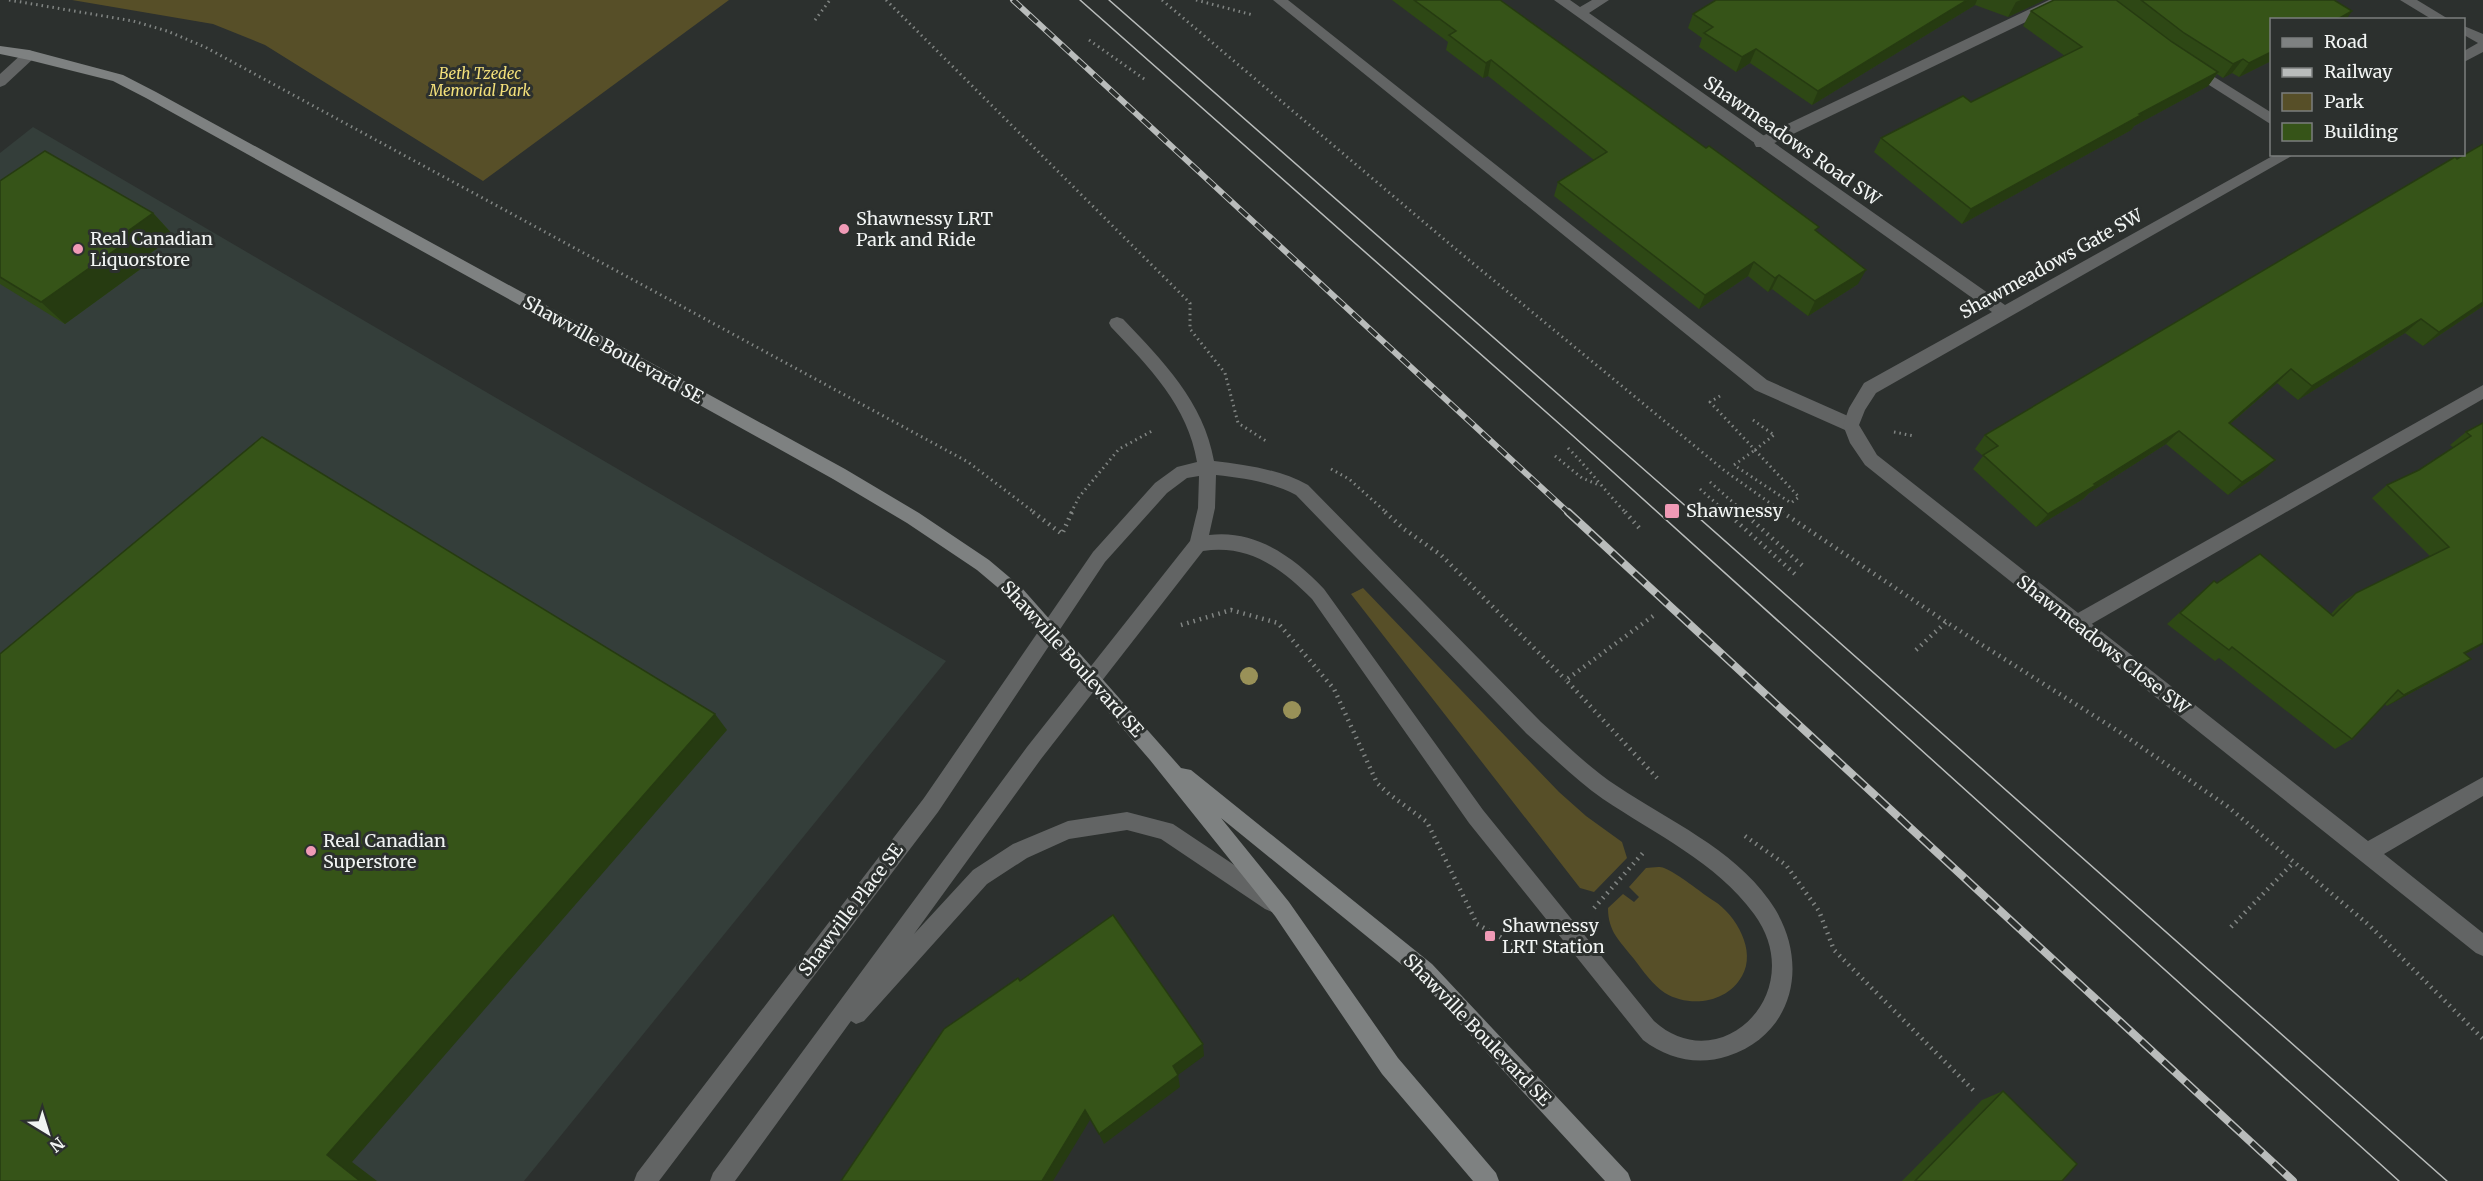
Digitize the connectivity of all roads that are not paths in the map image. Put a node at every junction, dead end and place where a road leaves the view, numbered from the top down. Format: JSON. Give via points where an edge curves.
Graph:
{"nodes":[{"id":1,"x":1561,"y":0,"type":"edge"},
{"id":2,"x":1602,"y":0,"type":"edge"},
{"id":3,"x":2060,"y":0,"type":"edge"},
{"id":4,"x":2407,"y":0,"type":"edge"},
{"id":5,"x":1283,"y":2,"type":"edge"},
{"id":6,"x":1579,"y":13,"type":"junction"},
{"id":7,"x":2440,"y":18,"type":"edge"},
{"id":8,"x":2465,"y":31,"type":"edge"},
{"id":9,"x":2483,"y":40,"type":"edge"},
{"id":10,"x":2483,"y":46,"type":"edge"},
{"id":11,"x":0,"y":50,"type":"edge"},
{"id":12,"x":29,"y":55,"type":"junction"},
{"id":13,"x":2465,"y":56,"type":"edge"},
{"id":14,"x":2177,"y":58,"type":"edge"},
{"id":15,"x":0,"y":82,"type":"edge"},
{"id":16,"x":2270,"y":119,"type":"edge"},
{"id":17,"x":1761,"y":143,"type":"junction"},
{"id":18,"x":2284,"y":156,"type":"edge"},
{"id":19,"x":2002,"y":312,"type":"junction"},
{"id":20,"x":1117,"y":323,"type":"dead end"},
{"id":21,"x":2483,"y":391,"type":"edge"},
{"id":22,"x":1851,"y":425,"type":"junction"},
{"id":23,"x":1208,"y":467,"type":"junction"},
{"id":24,"x":1198,"y":544,"type":"junction"},
{"id":25,"x":2075,"y":624,"type":"junction"},
{"id":26,"x":1049,"y":633,"type":"junction"},
{"id":27,"x":1090,"y":680,"type":"junction"},
{"id":28,"x":1157,"y":754,"type":"junction"},
{"id":29,"x":2483,"y":786,"type":"edge"},
{"id":30,"x":2368,"y":852,"type":"junction"},
{"id":31,"x":1282,"y":909,"type":"junction"},
{"id":32,"x":2483,"y":945,"type":"edge"},
{"id":33,"x":790,"y":1086,"type":"junction"},
{"id":34,"x":645,"y":1181,"type":"edge"},
{"id":35,"x":721,"y":1181,"type":"edge"},
{"id":36,"x":1488,"y":1181,"type":"edge"},
{"id":37,"x":1620,"y":1181,"type":"edge"}],
"edges":[{"from":1,"to":6,"type":"street","name":"Shawmeadows Road SW"},
{"from":2,"to":6,"type":"street"},
{"from":3,"to":17,"type":"street"},
{"from":4,"to":7,"type":"street"},
{"from":5,"to":22,"type":"street","via":[[1761,386]]},
{"from":6,"to":17,"type":"street","name":"Shawmeadows Road SW"},
{"from":8,"to":9,"type":"street"},
{"from":10,"to":13,"type":"street"},
{"from":11,"to":12,"type":"street","name":"Shawville Boulevard SE"},
{"from":12,"to":15,"type":"street"},
{"from":12,"to":26,"type":"street","name":"Shawville Boulevard SE","via":[[118,78],[151,95],[839,474],[983,565],[1016,592]]},
{"from":14,"to":16,"type":"street"},
{"from":17,"to":19,"type":"street","name":"Shawmeadows Road SW"},
{"from":18,"to":19,"type":"street","name":"Shawmeadows Gate SW"},
{"from":19,"to":22,"type":"street","name":"Shawmeadows Gate SW","via":[[1870,388]]},
{"from":20,"to":23,"type":"street","via":[[1182,397],[1198,431]]},
{"from":21,"to":25,"type":"street"},
{"from":22,"to":25,"type":"street","name":"Shawmeadows Close SW","via":[[1871,460]]},
{"from":23,"to":24,"type":"street","via":[[1207,505]]},
{"from":23,"to":24,"type":"street","via":[[1250,472],[1302,490],[1534,728],[1606,790],[1696,848],[1749,892],[1773,924],[1783,954],[1781,988],[1765,1020],[1737,1044],[1702,1051],[1682,1049],[1651,1033],[1466,802],[1307,582],[1284,561],[1253,546],[1215,540]]},
{"from":23,"to":26,"type":"street","name":"Shawville Place SE","via":[[1183,472],[1161,488],[1099,557]]},
{"from":24,"to":27,"type":"street"},
{"from":25,"to":30,"type":"street","name":"Shawmeadows Close SW"},
{"from":26,"to":27,"type":"street","name":"Shawville Boulevard SE"},
{"from":26,"to":34,"type":"street","name":"Shawville Place SE","via":[[931,805]]},
{"from":27,"to":28,"type":"street","name":"Shawville Boulevard SE"},
{"from":27,"to":33,"type":"street"},
{"from":28,"to":31,"type":"street","name":"Shawville Boulevard SE"},
{"from":28,"to":37,"type":"street","name":"Shawville Boulevard SE","via":[[1425,971]]},
{"from":29,"to":30,"type":"street"},
{"from":30,"to":32,"type":"street","name":"Shawmeadows Close SW"},
{"from":31,"to":33,"type":"street","via":[[1166,831],[1127,821],[1068,830],[1020,851],[980,877]]},
{"from":31,"to":36,"type":"street","name":"Shawville Boulevard SE","via":[[1390,1066]]},
{"from":33,"to":35,"type":"street"}]}
